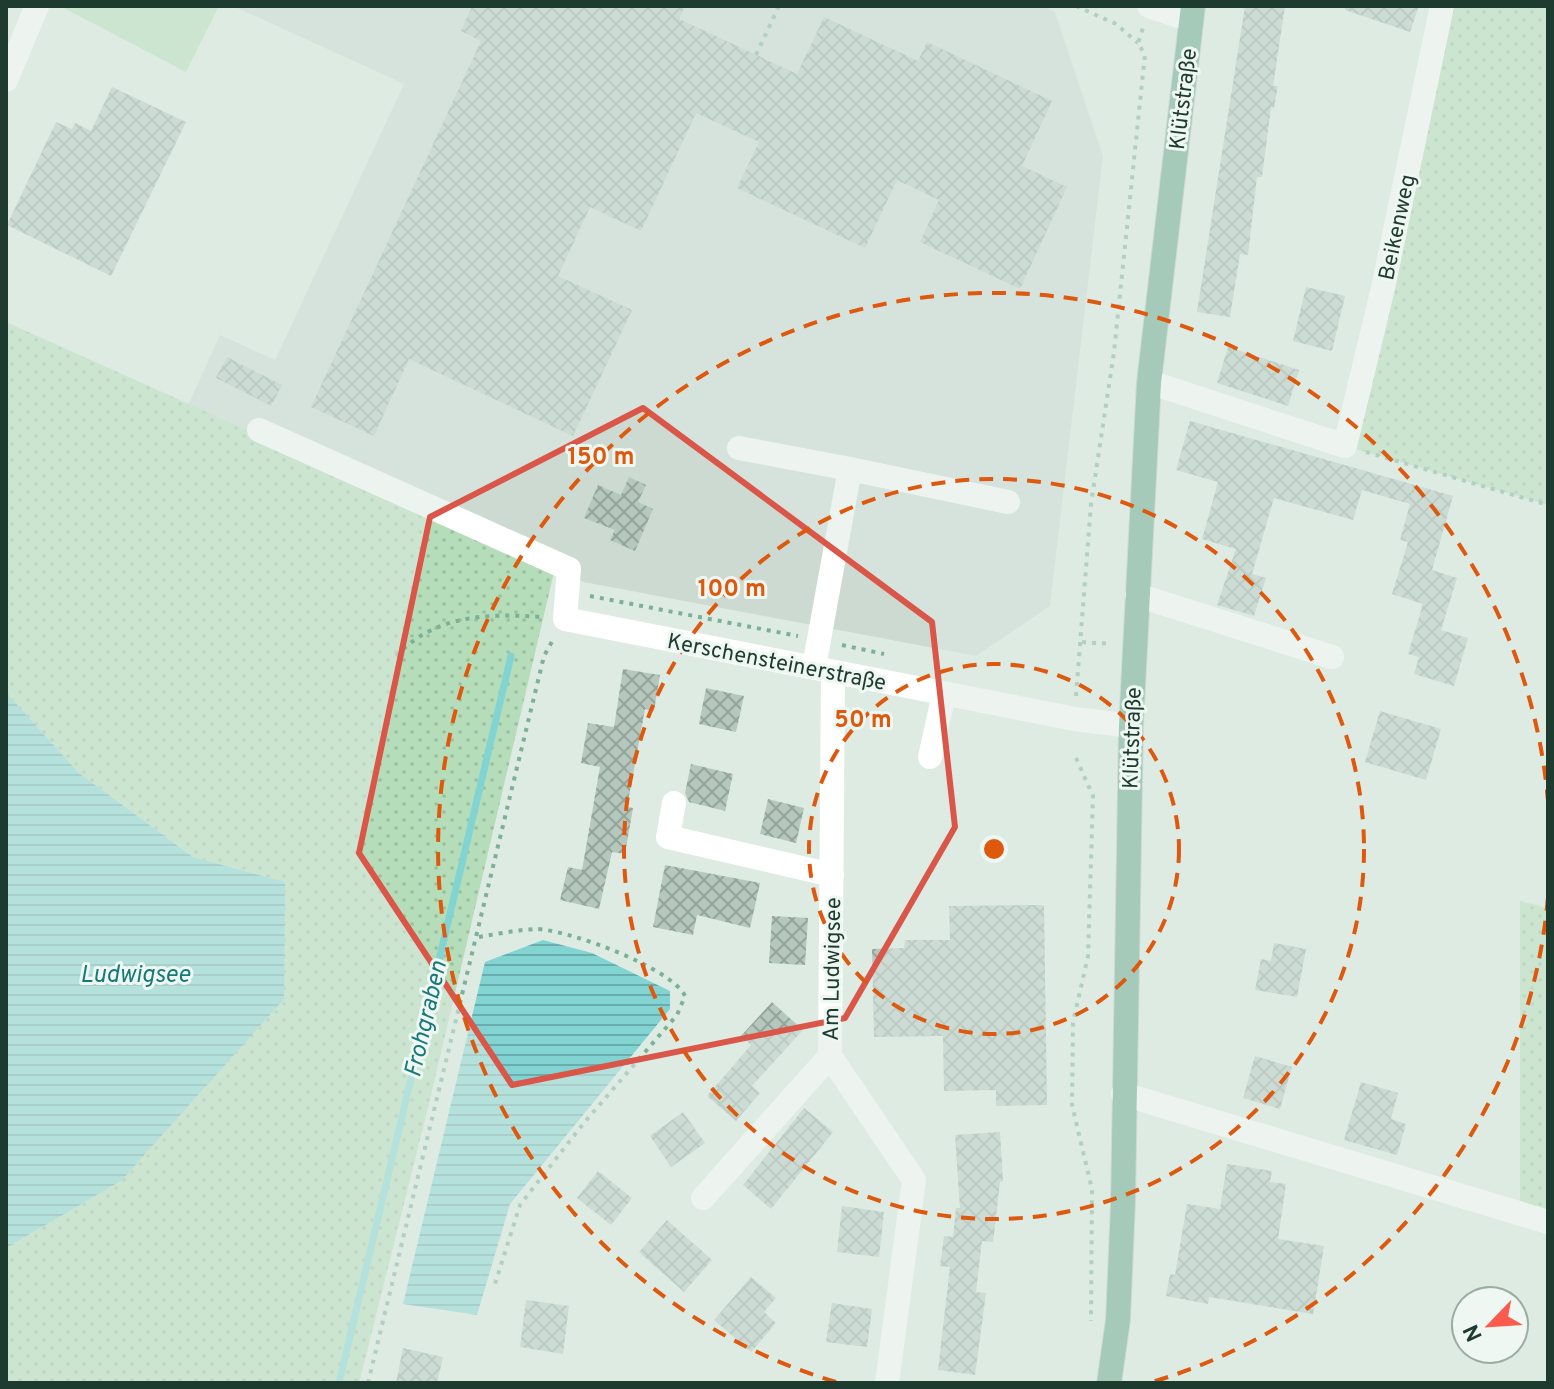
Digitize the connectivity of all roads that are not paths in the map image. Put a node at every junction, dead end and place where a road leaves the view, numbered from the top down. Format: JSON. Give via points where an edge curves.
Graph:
{"nodes":[{"id":1,"x":37,"y":6,"type":"edge"},
{"id":2,"x":1442,"y":6,"type":"edge"},
{"id":3,"x":1148,"y":12,"type":"edge"},
{"id":4,"x":1192,"y":13,"type":"edge"},
{"id":5,"x":6,"y":80,"type":"edge"},
{"id":6,"x":1149,"y":382,"type":"junction"},
{"id":7,"x":259,"y":430,"type":"dead end"},
{"id":8,"x":739,"y":448,"type":"dead end"},
{"id":9,"x":850,"y":469,"type":"junction"},
{"id":10,"x":1008,"y":502,"type":"dead end"},
{"id":11,"x":1137,"y":595,"type":"junction"},
{"id":12,"x":1332,"y":657,"type":"dead end"},
{"id":13,"x":823,"y":670,"type":"junction"},
{"id":14,"x":944,"y":694,"type":"junction"},
{"id":15,"x":1131,"y":726,"type":"junction"},
{"id":16,"x":930,"y":757,"type":"dead end"},
{"id":17,"x":674,"y":803,"type":"dead end"},
{"id":18,"x":832,"y":875,"type":"junction"},
{"id":19,"x":830,"y":1056,"type":"junction"},
{"id":20,"x":1123,"y":1094,"type":"junction"},
{"id":21,"x":703,"y":1198,"type":"dead end"},
{"id":22,"x":1548,"y":1222,"type":"edge"},
{"id":23,"x":887,"y":1383,"type":"edge"},
{"id":24,"x":1109,"y":1383,"type":"edge"}],
"edges":[{"from":1,"to":5,"type":"street"},
{"from":2,"to":6,"type":"street","name":"Beikenweg","via":[[1345,446]]},
{"from":3,"to":4,"type":"street"},
{"from":4,"to":6,"type":"main road","name":"Klütstraße"},
{"from":6,"to":11,"type":"main road","name":"Klütstraße"},
{"from":7,"to":13,"type":"street","name":"Kerschensteinerstraße","via":[[569,569],[565,619]]},
{"from":8,"to":9,"type":"street"},
{"from":9,"to":10,"type":"street"},
{"from":9,"to":13,"type":"street","name":"Am Ludwigsee"},
{"from":11,"to":12,"type":"street"},
{"from":11,"to":15,"type":"main road","name":"Klütstraße"},
{"from":13,"to":14,"type":"street","name":"Kerschensteinerstraße"},
{"from":13,"to":18,"type":"street","name":"Am Ludwigsee"},
{"from":14,"to":15,"type":"street","name":"Kerschensteinerstraße"},
{"from":14,"to":16,"type":"street"},
{"from":15,"to":20,"type":"main road","name":"Klütstraße"},
{"from":17,"to":18,"type":"street","via":[[668,837]]},
{"from":18,"to":19,"type":"street","name":"Am Ludwigsee"},
{"from":19,"to":21,"type":"street"},
{"from":19,"to":23,"type":"street","name":"Am Ludwigsee","via":[[914,1180]]},
{"from":20,"to":22,"type":"street"},
{"from":20,"to":24,"type":"main road","name":"Klütstraße","via":[[1118,1320]]}]}
